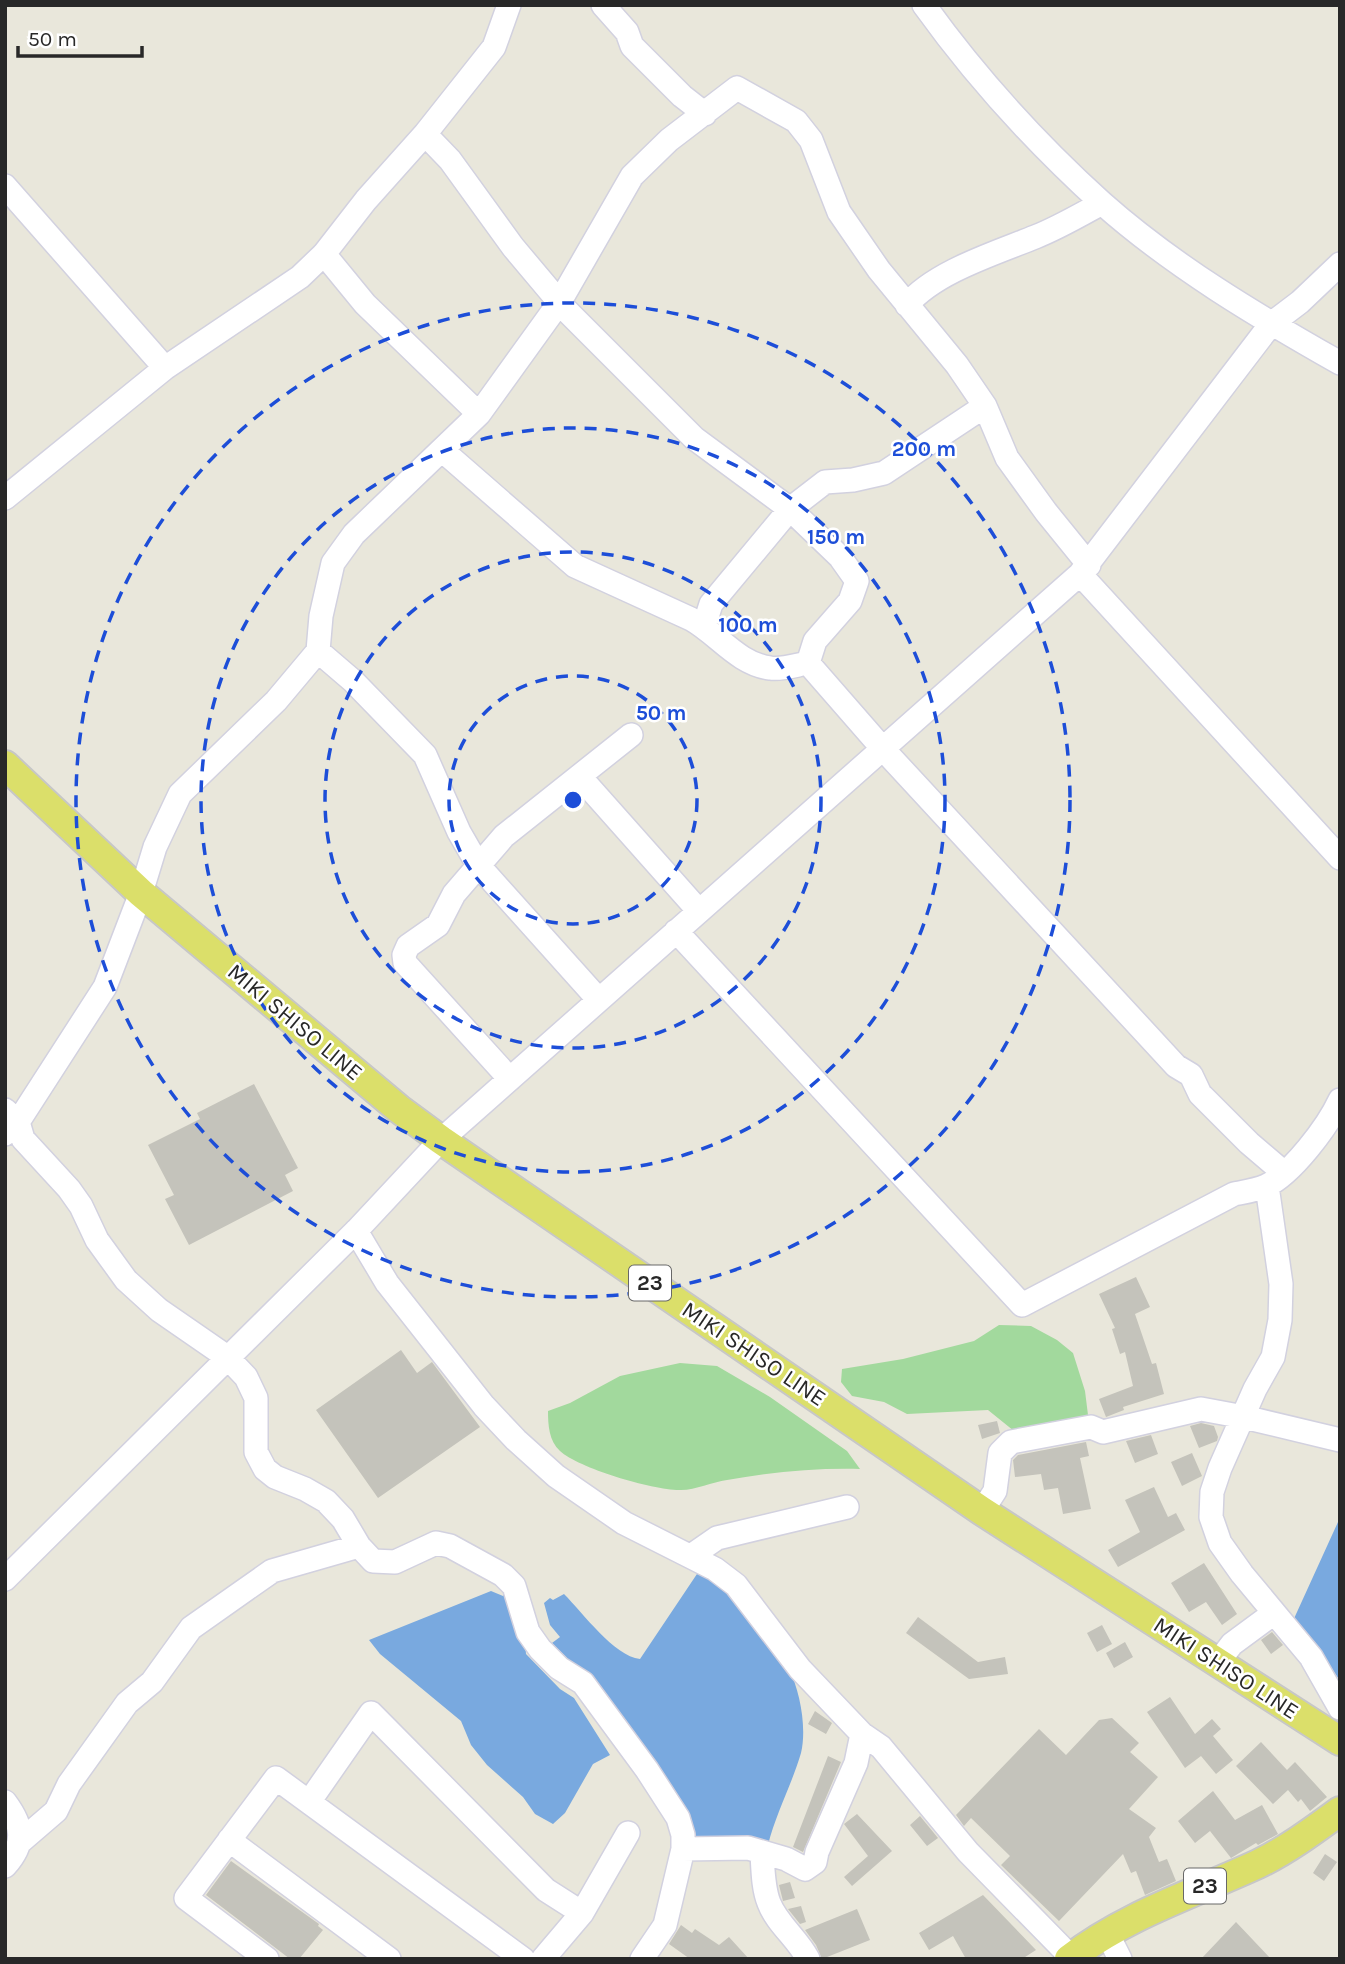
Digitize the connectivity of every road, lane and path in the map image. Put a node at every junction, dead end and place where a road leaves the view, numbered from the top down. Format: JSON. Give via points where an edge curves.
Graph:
{"nodes":[{"id":1,"x":509,"y":5,"type":"edge"},
{"id":2,"x":603,"y":5,"type":"edge"},
{"id":3,"x":924,"y":5,"type":"edge"},
{"id":4,"x":705,"y":114,"type":"junction"},
{"id":5,"x":425,"y":134,"type":"junction"},
{"id":6,"x":5,"y":186,"type":"edge"},
{"id":7,"x":1102,"y":203,"type":"junction"},
{"id":8,"x":324,"y":254,"type":"junction"},
{"id":9,"x":1340,"y":264,"type":"edge"},
{"id":10,"x":559,"y":303,"type":"junction"},
{"id":11,"x":907,"y":305,"type":"junction"},
{"id":12,"x":1270,"y":324,"type":"junction"},
{"id":13,"x":1340,"y":363,"type":"edge"},
{"id":14,"x":165,"y":368,"type":"junction"},
{"id":15,"x":985,"y":406,"type":"junction"},
{"id":16,"x":479,"y":414,"type":"junction"},
{"id":17,"x":443,"y":451,"type":"junction"},
{"id":18,"x":5,"y":498,"type":"edge"},
{"id":19,"x":790,"y":509,"type":"junction"},
{"id":20,"x":1084,"y":569,"type":"junction"},
{"id":21,"x":704,"y":626,"type":"junction"},
{"id":22,"x":318,"y":651,"type":"junction"},
{"id":23,"x":808,"y":663,"type":"junction"},
{"id":24,"x":631,"y":736,"type":"dead end"},
{"id":25,"x":883,"y":749,"type":"junction"},
{"id":26,"x":5,"y":765,"type":"edge"},
{"id":27,"x":580,"y":777,"type":"junction"},
{"id":28,"x":1340,"y":858,"type":"edge"},
{"id":29,"x":478,"y":865,"type":"junction"},
{"id":30,"x":141,"y":892,"type":"junction"},
{"id":31,"x":699,"y":911,"type":"junction"},
{"id":32,"x":676,"y":931,"type":"junction"},
{"id":33,"x":599,"y":1000,"type":"junction"},
{"id":34,"x":510,"y":1079,"type":"junction"},
{"id":35,"x":1340,"y":1100,"type":"edge"},
{"id":36,"x":10,"y":1122,"type":"edge"},
{"id":37,"x":441,"y":1140,"type":"junction"},
{"id":38,"x":1275,"y":1179,"type":"junction"},
{"id":39,"x":356,"y":1231,"type":"junction"},
{"id":40,"x":227,"y":1357,"type":"junction"},
{"id":41,"x":1244,"y":1417,"type":"junction"},
{"id":42,"x":1340,"y":1440,"type":"edge"},
{"id":43,"x":846,"y":1507,"type":"dead end"},
{"id":44,"x":982,"y":1511,"type":"junction"},
{"id":45,"x":359,"y":1546,"type":"junction"},
{"id":46,"x":691,"y":1556,"type":"junction"},
{"id":47,"x":5,"y":1579,"type":"edge"},
{"id":48,"x":1274,"y":1613,"type":"junction"},
{"id":49,"x":1218,"y":1662,"type":"junction"},
{"id":50,"x":1340,"y":1708,"type":"edge"},
{"id":51,"x":862,"y":1734,"type":"junction"},
{"id":52,"x":1340,"y":1741,"type":"edge"},
{"id":53,"x":5,"y":1802,"type":"edge"},
{"id":54,"x":309,"y":1802,"type":"junction"},
{"id":55,"x":1340,"y":1811,"type":"edge"},
{"id":56,"x":628,"y":1833,"type":"dead end"},
{"id":57,"x":229,"y":1840,"type":"junction"},
{"id":58,"x":20,"y":1842,"type":"junction"},
{"id":59,"x":683,"y":1849,"type":"junction"},
{"id":60,"x":762,"y":1853,"type":"junction"},
{"id":61,"x":5,"y":1866,"type":"edge"},
{"id":62,"x":582,"y":1913,"type":"junction"},
{"id":63,"x":1107,"y":1933,"type":"junction"},
{"id":64,"x":1070,"y":1958,"type":"edge"},
{"id":65,"x":267,"y":1959,"type":"edge"},
{"id":66,"x":389,"y":1959,"type":"edge"},
{"id":67,"x":523,"y":1959,"type":"edge"},
{"id":68,"x":543,"y":1959,"type":"edge"},
{"id":69,"x":642,"y":1959,"type":"edge"},
{"id":70,"x":808,"y":1959,"type":"edge"},
{"id":71,"x":1120,"y":1959,"type":"edge"}],
"edges":[{"from":1,"to":5,"type":"street","via":[[494,47]]},
{"from":2,"to":4,"type":"street","via":[[627,32],[632,46]]},
{"from":3,"to":7,"type":"street","via":[[997,94]]},
{"from":4,"to":10,"type":"street","via":[[632,176]]},
{"from":4,"to":11,"type":"street","via":[[737,88],[796,121],[811,140],[839,212]]},
{"from":5,"to":8,"type":"street"},
{"from":5,"to":10,"type":"street"},
{"from":6,"to":14,"type":"street"},
{"from":7,"to":11,"type":"street","via":[[974,262],[918,292]]},
{"from":7,"to":12,"type":"street","via":[[1179,263]]},
{"from":8,"to":14,"type":"street","via":[[300,277]]},
{"from":8,"to":16,"type":"street","via":[[365,304]]},
{"from":9,"to":12,"type":"street"},
{"from":10,"to":16,"type":"street"},
{"from":10,"to":19,"type":"street","via":[[694,438]]},
{"from":11,"to":15,"type":"street"},
{"from":12,"to":13,"type":"street"},
{"from":12,"to":20,"type":"street"},
{"from":14,"to":18,"type":"street"},
{"from":15,"to":19,"type":"street","via":[[884,474],[825,482]]},
{"from":15,"to":20,"type":"street","via":[[1007,458]]},
{"from":16,"to":17,"type":"street"},
{"from":17,"to":21,"type":"street","via":[[575,566]]},
{"from":17,"to":22,"type":"street","via":[[354,534],[333,563]]},
{"from":19,"to":21,"type":"street","via":[[711,604]]},
{"from":19,"to":23,"type":"street","via":[[840,557],[857,581],[850,601],[815,641]]},
{"from":20,"to":25,"type":"street"},
{"from":20,"to":28,"type":"street"},
{"from":21,"to":23,"type":"street","via":[[752,664],[773,669]]},
{"from":22,"to":29,"type":"street","via":[[425,755]]},
{"from":22,"to":30,"type":"street","via":[[276,701],[180,794],[155,847]]},
{"from":23,"to":25,"type":"street"},
{"from":24,"to":27,"type":"street"},
{"from":25,"to":31,"type":"street"},
{"from":25,"to":38,"type":"street","via":[[1176,1066],[1191,1075],[1200,1094],[1250,1143]]},
{"from":26,"to":30,"type":"main road","name":"MIKI SHISO LINE","number":"23"},
{"from":27,"to":29,"type":"street","via":[[505,836]]},
{"from":27,"to":31,"type":"street"},
{"from":29,"to":33,"type":"street"},
{"from":29,"to":34,"type":"street","via":[[454,894],[438,925],[408,946],[405,963]]},
{"from":30,"to":36,"type":"street","via":[[105,987]]},
{"from":30,"to":37,"type":"main road","name":"MIKI SHISO LINE","number":"23"},
{"from":31,"to":32,"type":"street"},
{"from":32,"to":33,"type":"street"},
{"from":32,"to":38,"type":"street","via":[[1022,1305],[1234,1194]]},
{"from":33,"to":34,"type":"street"},
{"from":34,"to":37,"type":"street"},
{"from":35,"to":38,"type":"street","via":[[1301,1158]]},
{"from":36,"to":40,"type":"street","via":[[69,1189],[126,1280],[159,1310]]},
{"from":37,"to":39,"type":"street"},
{"from":37,"to":44,"type":"main road","name":"MIKI SHISO LINE","number":"23"},
{"from":38,"to":41,"type":"street","via":[[1280,1320],[1273,1357]]},
{"from":39,"to":40,"type":"street"},
{"from":39,"to":46,"type":"street","via":[[387,1283],[516,1440],[556,1476],[624,1523]]},
{"from":40,"to":45,"type":"street","via":[[246,1377],[256,1398],[256,1452],[265,1469],[326,1502],[343,1518]]},
{"from":40,"to":47,"type":"street"},
{"from":41,"to":42,"type":"street"},
{"from":41,"to":44,"type":"street","via":[[1201,1409],[1103,1432],[1091,1427],[1011,1442],[1000,1453],[995,1491]]},
{"from":41,"to":48,"type":"street","via":[[1212,1492],[1211,1517],[1220,1543]]},
{"from":43,"to":46,"type":"street","via":[[717,1538]]},
{"from":44,"to":49,"type":"main road","name":"MIKI SHISO LINE","number":"23"},
{"from":45,"to":58,"type":"street","via":[[272,1571],[191,1628],[152,1682],[127,1703],[69,1784],[56,1811]]},
{"from":45,"to":59,"type":"street","via":[[373,1560],[395,1562],[436,1544],[450,1546],[514,1586],[527,1632],[559,1668],[583,1684],[647,1770],[678,1818]]},
{"from":46,"to":51,"type":"street","via":[[736,1585],[800,1669]]},
{"from":48,"to":49,"type":"street","via":[[1232,1644]]},
{"from":48,"to":50,"type":"street","via":[[1311,1657]]},
{"from":49,"to":52,"type":"main road","name":"MIKI SHISO LINE","number":"23"},
{"from":51,"to":60,"type":"street","via":[[856,1763],[815,1862],[805,1869]]},
{"from":51,"to":64,"type":"street","via":[[881,1747],[968,1852]]},
{"from":53,"to":58,"type":"street","via":[[18,1820]]},
{"from":54,"to":57,"type":"street","via":[[276,1778]]},
{"from":54,"to":62,"type":"street","via":[[371,1713],[546,1889]]},
{"from":54,"to":67,"type":"street"},
{"from":55,"to":63,"type":"main road","number":"23","via":[[1259,1864]]},
{"from":56,"to":62,"type":"street"},
{"from":57,"to":65,"type":"street","via":[[186,1898]]},
{"from":57,"to":66,"type":"street"},
{"from":58,"to":61,"type":"street"},
{"from":59,"to":60,"type":"street","via":[[748,1848]]},
{"from":59,"to":69,"type":"street","via":[[665,1924]]},
{"from":60,"to":70,"type":"street","via":[[769,1905]]},
{"from":62,"to":68,"type":"street"},
{"from":63,"to":64,"type":"main road","number":"23"},
{"from":63,"to":71,"type":"street"}]}
